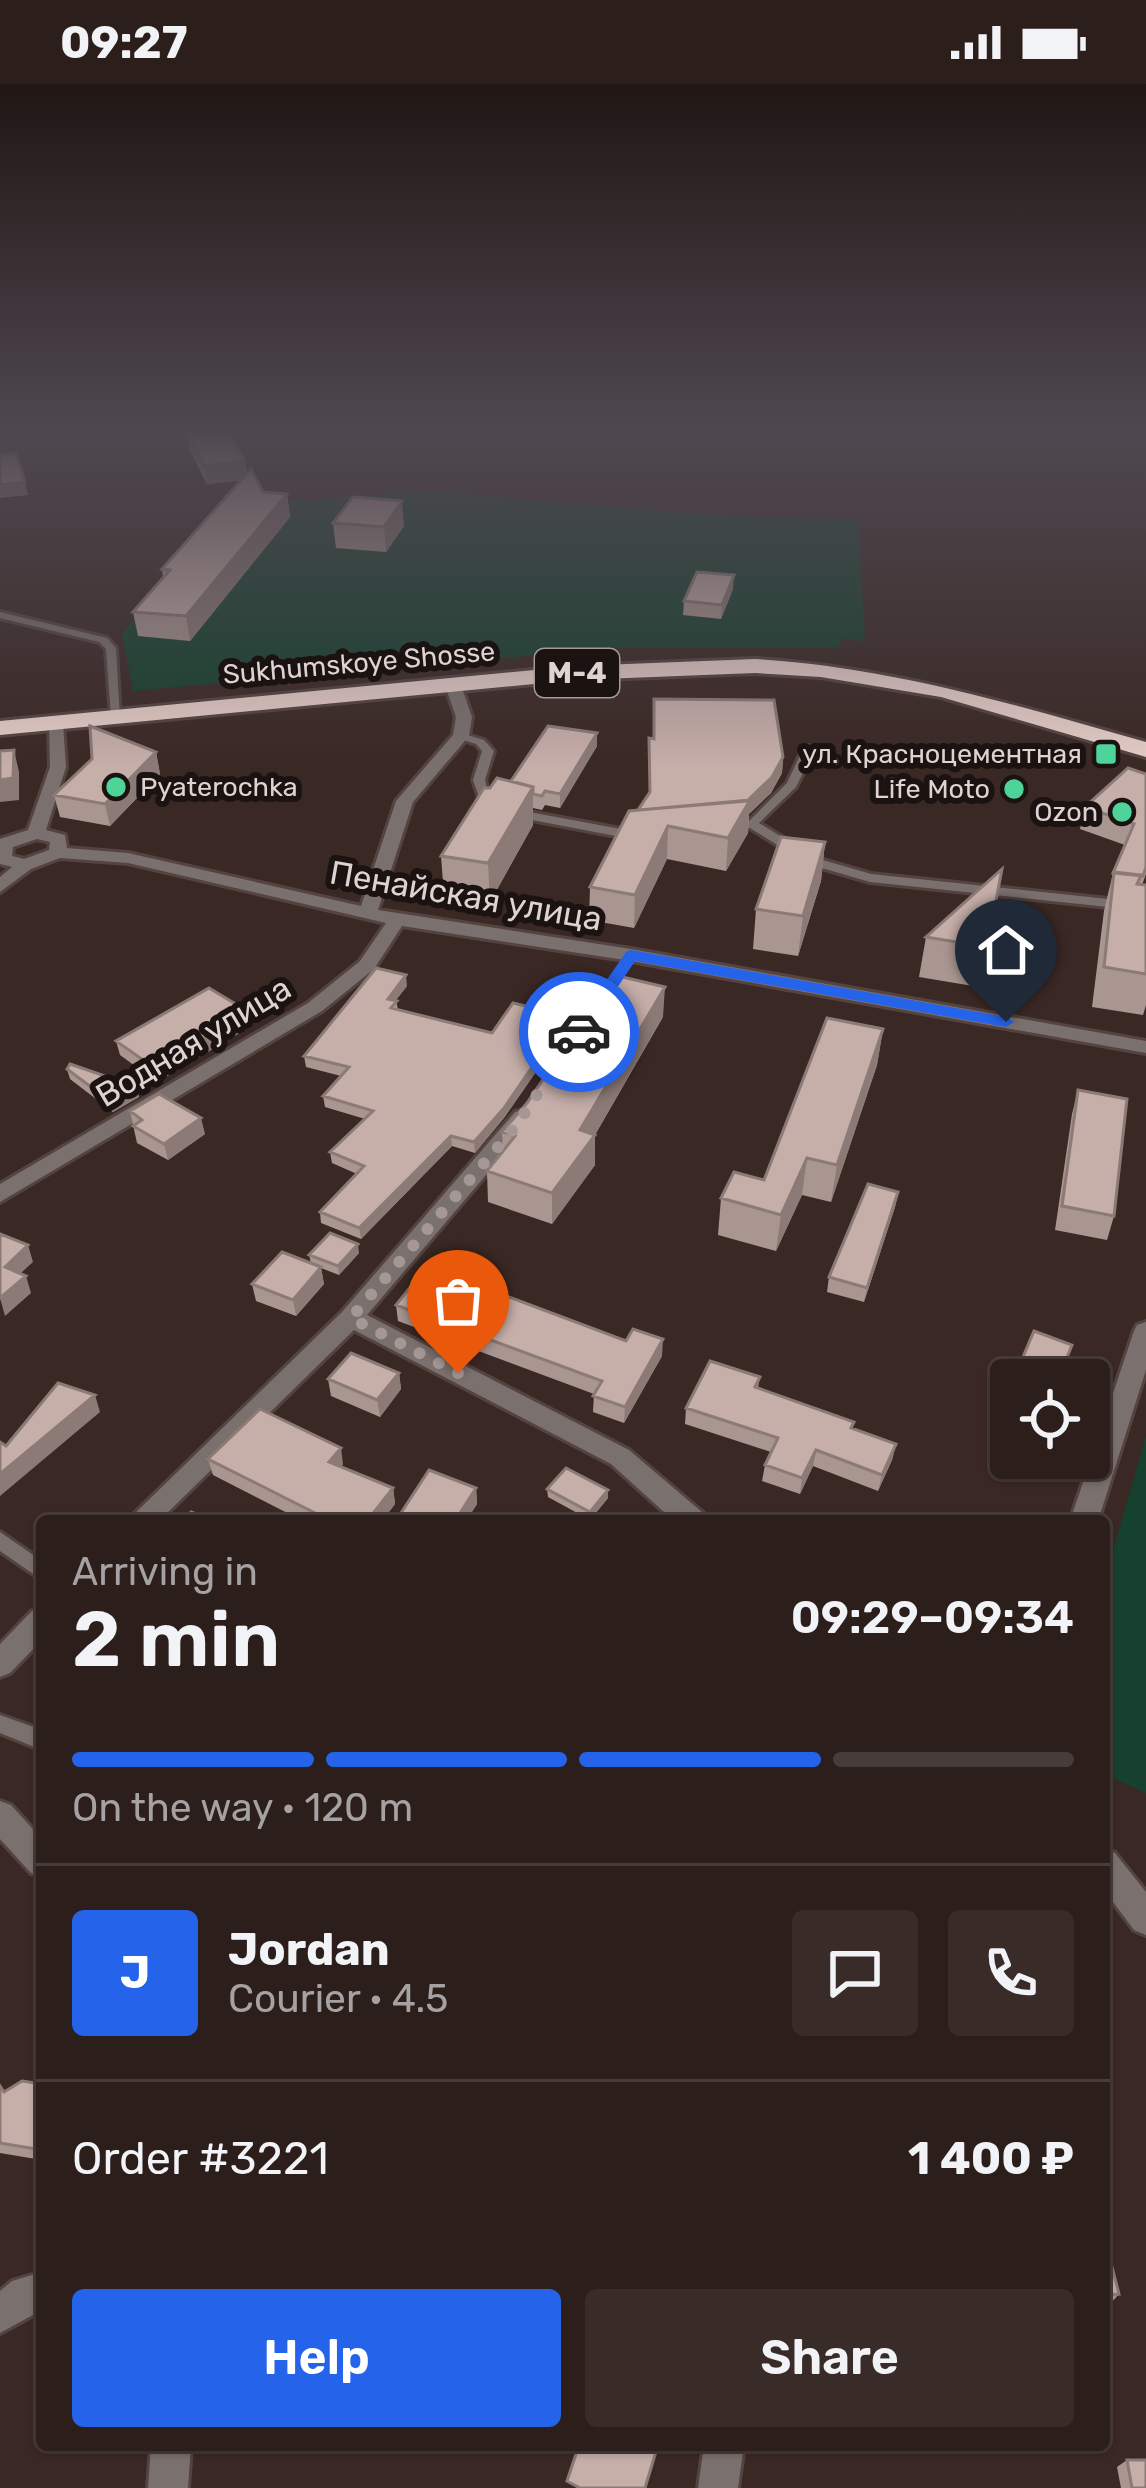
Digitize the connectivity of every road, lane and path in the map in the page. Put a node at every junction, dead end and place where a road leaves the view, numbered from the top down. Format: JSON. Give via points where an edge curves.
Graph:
{"nodes":[{"id":1,"x":0,"y":615,"type":"edge"},
{"id":2,"x":452,"y":685,"type":"junction"},
{"id":3,"x":116,"y":716,"type":"junction"},
{"id":4,"x":55,"y":723,"type":"junction"},
{"id":5,"x":0,"y":728,"type":"edge"},
{"id":6,"x":461,"y":736,"type":"junction"},
{"id":7,"x":809,"y":749,"type":"dead end"},
{"id":8,"x":1146,"y":750,"type":"edge"},
{"id":9,"x":752,"y":824,"type":"junction"},
{"id":10,"x":706,"y":829,"type":"edge"},
{"id":11,"x":36,"y":833,"type":"junction"},
{"id":12,"x":656,"y":836,"type":"edge"},
{"id":13,"x":2,"y":844,"type":"edge"},
{"id":14,"x":58,"y":853,"type":"junction"},
{"id":15,"x":26,"y":865,"type":"junction"},
{"id":16,"x":0,"y":886,"type":"edge"},
{"id":17,"x":1146,"y":908,"type":"edge"},
{"id":18,"x":369,"y":910,"type":"junction"},
{"id":19,"x":398,"y":920,"type":"junction"},
{"id":20,"x":1146,"y":1047,"type":"edge"},
{"id":21,"x":542,"y":1088,"type":"edge"},
{"id":22,"x":0,"y":1194,"type":"edge"},
{"id":23,"x":351,"y":1318,"type":"junction"},
{"id":24,"x":1146,"y":1331,"type":"edge"},
{"id":25,"x":147,"y":1515,"type":"edge"},
{"id":26,"x":685,"y":1515,"type":"edge"},
{"id":27,"x":1086,"y":1515,"type":"edge"},
{"id":28,"x":0,"y":1540,"type":"edge"},
{"id":29,"x":36,"y":1567,"type":"edge"},
{"id":30,"x":36,"y":1626,"type":"edge"},
{"id":31,"x":0,"y":1664,"type":"edge"},
{"id":32,"x":0,"y":1724,"type":"edge"},
{"id":33,"x":36,"y":1738,"type":"edge"},
{"id":34,"x":0,"y":1816,"type":"edge"},
{"id":35,"x":36,"y":1855,"type":"edge"},
{"id":36,"x":1110,"y":1872,"type":"edge"},
{"id":37,"x":1146,"y":1919,"type":"edge"},
{"id":38,"x":171,"y":2451,"type":"edge"},
{"id":39,"x":723,"y":2451,"type":"edge"},
{"id":40,"x":168,"y":2488,"type":"edge"},
{"id":41,"x":718,"y":2488,"type":"edge"}],
"edges":[{"from":1,"to":3,"type":"lane","via":[[104,640]]},
{"from":2,"to":3,"type":"highway","name":"Sukhumskoye Shosse","number":"М-4"},
{"from":2,"to":6,"type":"street","via":[[464,717]]},
{"from":2,"to":8,"type":"highway","name":"Sukhumskoye Shosse","number":"М-4","via":[[695,666],[821,670],[944,691]]},
{"from":3,"to":4,"type":"highway","name":"Sukhumskoye Shosse","number":"М-4"},
{"from":4,"to":5,"type":"highway","name":"Sukhumskoye Shosse","number":"М-4"},
{"from":4,"to":11,"type":"street","via":[[58,766]]},
{"from":6,"to":12,"type":"lane","via":[[488,751],[479,780],[484,798],[509,812]]},
{"from":6,"to":18,"type":"street","via":[[405,801]]},
{"from":7,"to":9,"type":"lane","via":[[792,785]]},
{"from":9,"to":10,"type":"lane"},
{"from":9,"to":17,"type":"lane","via":[[812,861],[870,878]]},
{"from":11,"to":13,"type":"street"},
{"from":11,"to":14,"type":"street","via":[[59,839]]},
{"from":13,"to":15,"type":"street","via":[[3,859]]},
{"from":14,"to":15,"type":"street"},
{"from":14,"to":18,"type":"street","name":"Пенайская улица","via":[[128,858]]},
{"from":15,"to":16,"type":"street"},
{"from":18,"to":19,"type":"street","name":"Пенайская улица"},
{"from":19,"to":20,"type":"street","name":"Пенайская улица","via":[[625,965]]},
{"from":19,"to":22,"type":"street","name":"Водная улица","via":[[367,964],[315,1007]]},
{"from":21,"to":23,"type":"street"},
{"from":23,"to":25,"type":"street"},
{"from":23,"to":26,"type":"street","via":[[620,1457]]},
{"from":24,"to":27,"type":"street"},
{"from":28,"to":29,"type":"lane"},
{"from":30,"to":31,"type":"street"},
{"from":32,"to":33,"type":"lane"},
{"from":34,"to":35,"type":"street"},
{"from":36,"to":37,"type":"street"},
{"from":38,"to":40,"type":"street"},
{"from":39,"to":41,"type":"street"}]}
